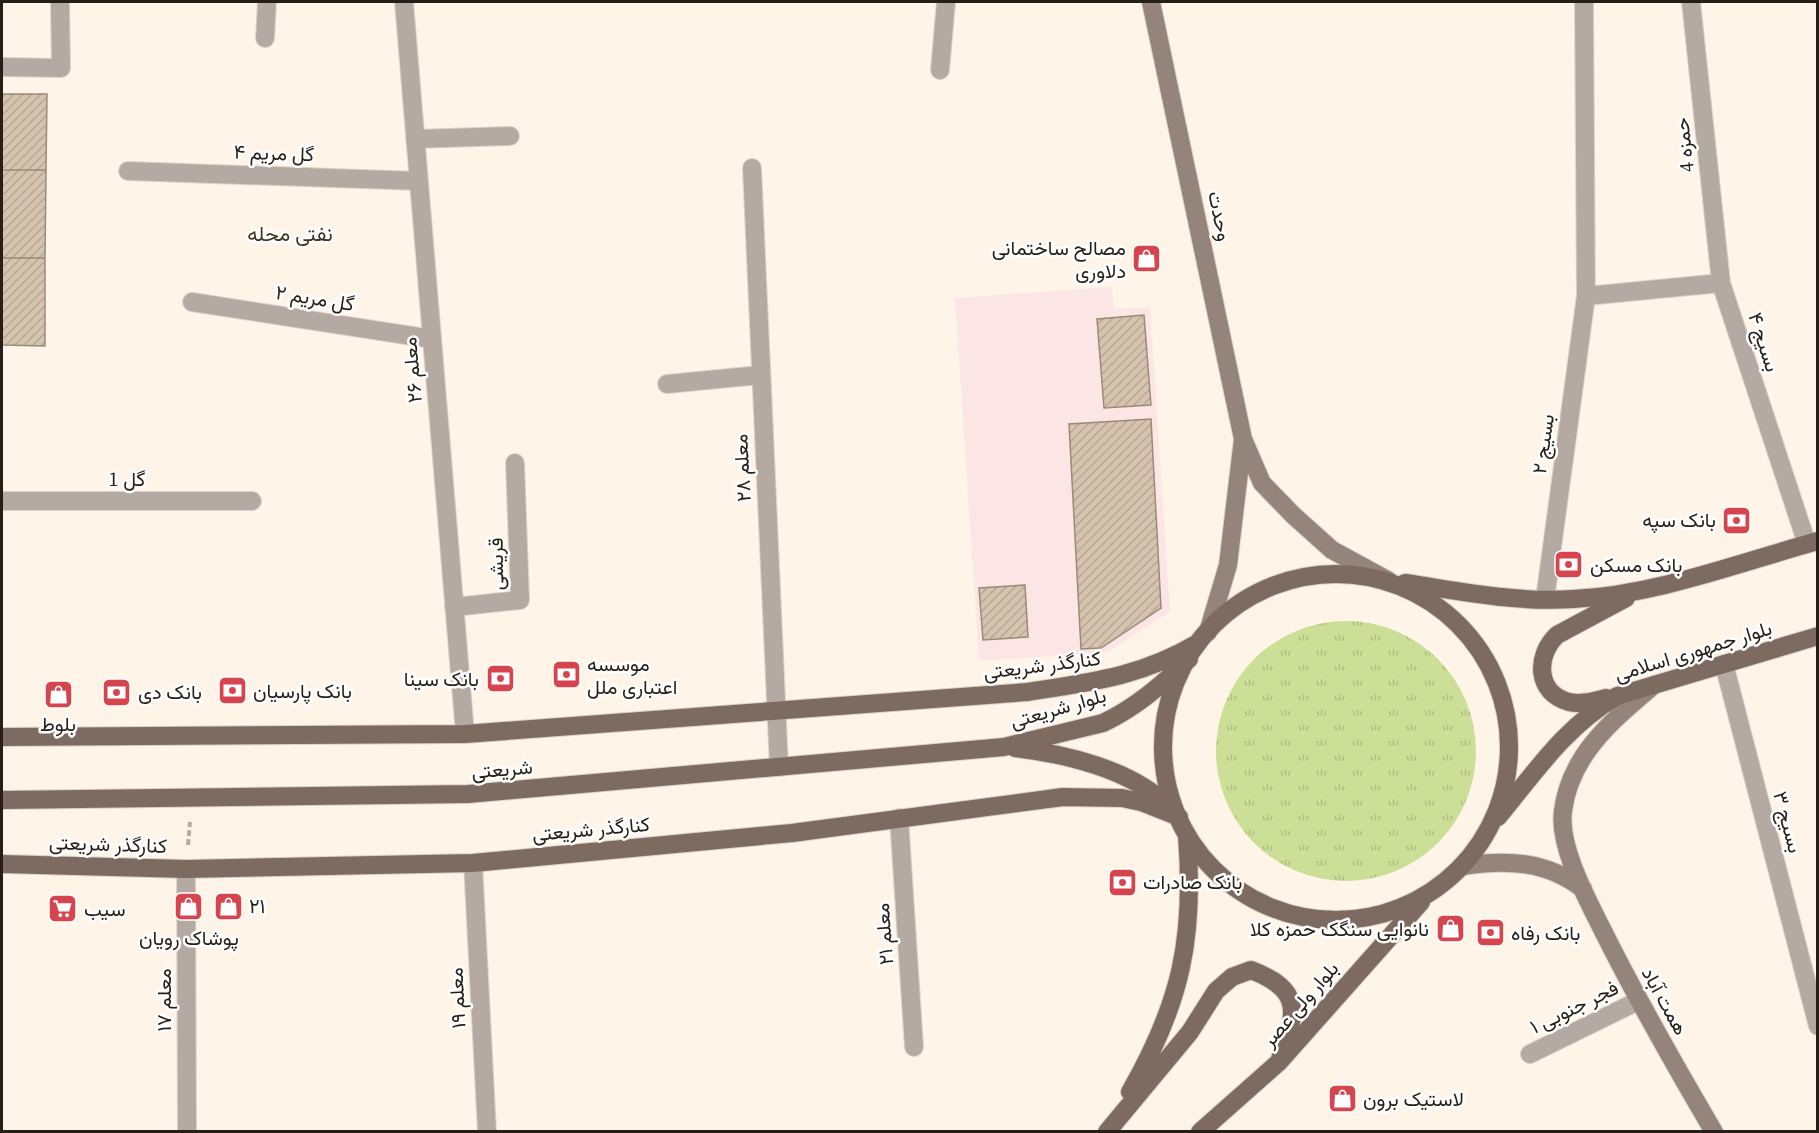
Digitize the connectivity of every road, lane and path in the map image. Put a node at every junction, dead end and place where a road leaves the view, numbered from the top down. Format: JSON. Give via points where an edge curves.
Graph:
{"nodes":[{"id":1,"x":60,"y":2,"type":"edge"},
{"id":2,"x":267,"y":2,"type":"edge"},
{"id":3,"x":404,"y":2,"type":"edge"},
{"id":4,"x":946,"y":2,"type":"edge"},
{"id":5,"x":1151,"y":2,"type":"edge"},
{"id":6,"x":1584,"y":2,"type":"edge"},
{"id":7,"x":1691,"y":2,"type":"edge"},
{"id":8,"x":265,"y":38,"type":"dead end"},
{"id":9,"x":2,"y":67,"type":"edge"},
{"id":10,"x":940,"y":70,"type":"dead end"},
{"id":11,"x":510,"y":136,"type":"dead end"},
{"id":12,"x":415,"y":139,"type":"junction"},
{"id":13,"x":752,"y":168,"type":"dead end"},
{"id":14,"x":128,"y":171,"type":"dead end"},
{"id":15,"x":419,"y":181,"type":"junction"},
{"id":16,"x":1721,"y":283,"type":"junction"},
{"id":17,"x":1586,"y":296,"type":"junction"},
{"id":18,"x":192,"y":302,"type":"dead end"},
{"id":19,"x":432,"y":339,"type":"junction"},
{"id":20,"x":760,"y":375,"type":"junction"},
{"id":21,"x":668,"y":384,"type":"dead end"},
{"id":22,"x":1243,"y":439,"type":"junction"},
{"id":23,"x":515,"y":463,"type":"dead end"},
{"id":24,"x":2,"y":501,"type":"edge"},
{"id":25,"x":252,"y":501,"type":"dead end"},
{"id":26,"x":1812,"y":543,"type":"edge"},
{"id":27,"x":1389,"y":581,"type":"junction"},
{"id":28,"x":1638,"y":592,"type":"junction"},
{"id":29,"x":1545,"y":599,"type":"junction"},
{"id":30,"x":454,"y":607,"type":"junction"},
{"id":31,"x":1818,"y":636,"type":"edge"},
{"id":32,"x":1203,"y":637,"type":"junction"},
{"id":33,"x":1189,"y":659,"type":"junction"},
{"id":34,"x":1724,"y":664,"type":"junction"},
{"id":35,"x":1654,"y":685,"type":"junction"},
{"id":36,"x":1617,"y":696,"type":"junction"},
{"id":37,"x":776,"y":710,"type":"junction"},
{"id":38,"x":465,"y":734,"type":"junction"},
{"id":39,"x":2,"y":737,"type":"edge"},
{"id":40,"x":1004,"y":747,"type":"junction"},
{"id":41,"x":779,"y":767,"type":"junction"},
{"id":42,"x":2,"y":800,"type":"edge"},
{"id":43,"x":1179,"y":817,"type":"junction"},
{"id":44,"x":899,"y":818,"type":"junction"},
{"id":45,"x":1492,"y":825,"type":"junction"},
{"id":46,"x":1187,"y":836,"type":"junction"},
{"id":47,"x":473,"y":862,"type":"junction"},
{"id":48,"x":2,"y":864,"type":"edge"},
{"id":49,"x":1464,"y":866,"type":"junction"},
{"id":50,"x":186,"y":869,"type":"junction"},
{"id":51,"x":1583,"y":889,"type":"junction"},
{"id":52,"x":1425,"y":897,"type":"junction"},
{"id":53,"x":1638,"y":1001,"type":"junction"},
{"id":54,"x":1818,"y":1026,"type":"edge"},
{"id":55,"x":914,"y":1047,"type":"dead end"},
{"id":56,"x":1530,"y":1054,"type":"dead end"},
{"id":57,"x":1279,"y":1062,"type":"junction"},
{"id":58,"x":188,"y":1131,"type":"edge"},
{"id":59,"x":487,"y":1131,"type":"edge"},
{"id":60,"x":1107,"y":1131,"type":"edge"},
{"id":61,"x":1200,"y":1131,"type":"edge"},
{"id":62,"x":1714,"y":1131,"type":"edge"}],
"edges":[{"from":1,"to":9,"type":"street","via":[[61,68]]},
{"from":2,"to":8,"type":"street"},
{"from":3,"to":12,"type":"street","name":"معلم ۲۶"},
{"from":4,"to":10,"type":"street"},
{"from":5,"to":22,"type":"main road","name":"وحدت"},
{"from":6,"to":17,"type":"street","name":"بسیج ۲"},
{"from":7,"to":16,"type":"street","name":"حمزه 4"},
{"from":11,"to":12,"type":"street"},
{"from":12,"to":15,"type":"street","name":"معلم ۲۶"},
{"from":13,"to":20,"type":"street","name":"معلم ۲۸"},
{"from":14,"to":15,"type":"street","name":"گل مریم ۴"},
{"from":15,"to":19,"type":"street","name":"معلم ۲۶"},
{"from":16,"to":17,"type":"street"},
{"from":16,"to":26,"type":"street","name":"بسیج ۴"},
{"from":17,"to":29,"type":"street","name":"بسیج ۲"},
{"from":18,"to":19,"type":"street","name":"گل مریم ۲"},
{"from":19,"to":30,"type":"street","name":"معلم ۲۶"},
{"from":20,"to":21,"type":"street"},
{"from":20,"to":37,"type":"street","name":"معلم ۲۸"},
{"from":22,"to":27,"type":"main road","name":"وحدت","via":[[1262,483],[1293,515],[1332,550]]},
{"from":22,"to":32,"type":"main road","name":"وحدت","via":[[1228,565]]},
{"from":23,"to":30,"type":"street","name":"قریشی","via":[[520,600]]},
{"from":24,"to":25,"type":"street","name":"گل 1"},
{"from":26,"to":28,"type":"main road"},
{"from":27,"to":29,"type":"main road"},
{"from":27,"to":32,"type":"main road","via":[[1339,573],[1299,578],[1261,591],[1226,613]]},
{"from":27,"to":45,"type":"main road","via":[[1434,603],[1470,636],[1497,679],[1509,728],[1507,777]]},
{"from":28,"to":29,"type":"main road","via":[[1572,600]]},
{"from":28,"to":36,"type":"main road","via":[[1557,635],[1542,655],[1544,680],[1560,698],[1583,703]]},
{"from":30,"to":38,"type":"street","name":"معلم ۲۶"},
{"from":31,"to":34,"type":"main road","name":"بلوار جمهوری اسلامی"},
{"from":32,"to":33,"type":"main road"},
{"from":32,"to":37,"type":"main road","name":"کنارگذر شریعتی","via":[[1167,661],[1118,678],[1026,692]]},
{"from":33,"to":40,"type":"main road","name":"بلوار شریعتی","via":[[1153,692],[1103,723]]},
{"from":33,"to":43,"type":"main road","via":[[1178,678],[1166,717],[1163,758]]},
{"from":34,"to":35,"type":"main road","name":"بلوار جمهوری اسلامی"},
{"from":34,"to":54,"type":"street","name":"بسیج ۳"},
{"from":35,"to":36,"type":"main road","name":"بلوار جمهوری اسلامی"},
{"from":35,"to":51,"type":"main road","name":"همت آباد","via":[[1604,728],[1588,748],[1567,792],[1563,832]]},
{"from":36,"to":45,"type":"main road","name":"بلوار جمهوری اسلامی","via":[[1570,729]]},
{"from":37,"to":38,"type":"main road","name":"کنارگذر شریعتی"},
{"from":37,"to":41,"type":"street","name":"معلم ۲۸"},
{"from":38,"to":39,"type":"main road","name":"کنارگذر شریعتی"},
{"from":40,"to":41,"type":"main road","name":"شریعتی"},
{"from":40,"to":43,"type":"main road","name":"بلوار شریعتی","via":[[1035,750],[1122,777],[1159,797]]},
{"from":41,"to":42,"type":"main road","name":"شریعتی","via":[[468,794]]},
{"from":43,"to":44,"type":"main road","name":"کنارگذر شریعتی","via":[[1141,802],[1097,796],[1015,802]]},
{"from":43,"to":46,"type":"main road"},
{"from":44,"to":47,"type":"main road","name":"کنارگذر شریعتی","via":[[792,833]]},
{"from":44,"to":55,"type":"street","name":"معلم ۲۱"},
{"from":45,"to":49,"type":"main road"},
{"from":46,"to":52,"type":"main road","via":[[1212,868],[1243,894],[1280,912],[1329,921],[1368,918]]},
{"from":46,"to":60,"type":"main road","via":[[1188,933],[1177,987],[1168,1016],[1136,1082]]},
{"from":47,"to":50,"type":"main road","name":"کنارگذر شریعتی"},
{"from":47,"to":59,"type":"street","name":"معلم ۱۹"},
{"from":48,"to":50,"type":"main road","name":"کنارگذر شریعتی"},
{"from":49,"to":51,"type":"main road","via":[[1507,861],[1548,867]]},
{"from":49,"to":52,"type":"main road"},
{"from":50,"to":58,"type":"street","name":"معلم ۱۷"},
{"from":51,"to":53,"type":"main road","name":"همت آباد"},
{"from":52,"to":57,"type":"main road","name":"بلوار ولی عصر"},
{"from":53,"to":56,"type":"street","name":"فجر جنوبی ۱"},
{"from":53,"to":62,"type":"main road","name":"همت آباد"},
{"from":57,"to":60,"type":"main road","via":[[1292,1022],[1292,1005],[1284,987],[1251,970],[1232,977],[1216,991],[1190,1032]]},
{"from":57,"to":61,"type":"main road","name":"بلوار ولی عصر"}]}
